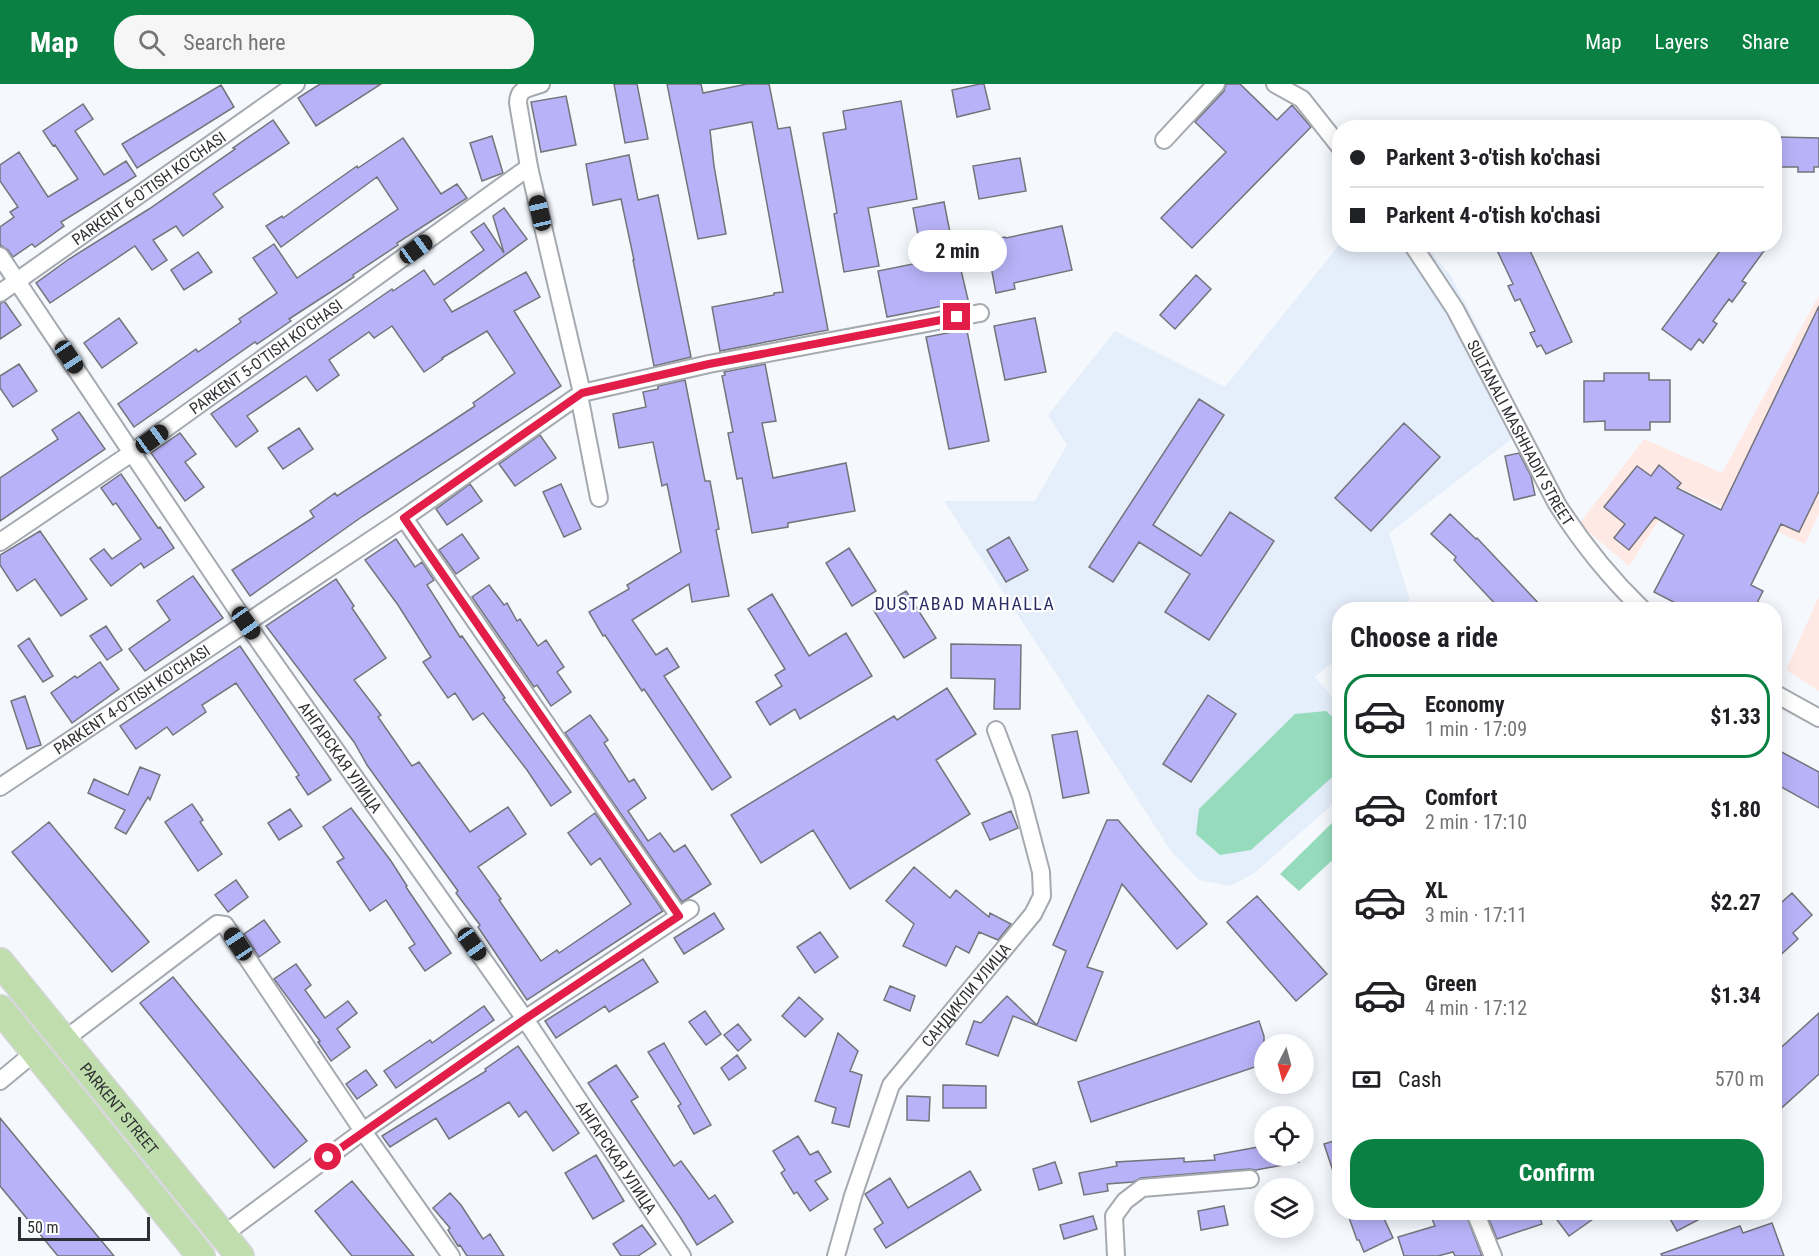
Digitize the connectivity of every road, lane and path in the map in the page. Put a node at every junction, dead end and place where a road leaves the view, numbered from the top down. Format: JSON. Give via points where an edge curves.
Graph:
{"nodes":[{"id":1,"x":296,"y":84,"type":"edge"},
{"id":2,"x":541,"y":84,"type":"edge"},
{"id":3,"x":1216,"y":84,"type":"edge"},
{"id":4,"x":1275,"y":84,"type":"edge"},
{"id":5,"x":1332,"y":137,"type":"edge"},
{"id":6,"x":1164,"y":140,"type":"dead end"},
{"id":7,"x":529,"y":167,"type":"junction"},
{"id":8,"x":1417,"y":252,"type":"edge"},
{"id":9,"x":0,"y":256,"type":"edge"},
{"id":10,"x":18,"y":281,"type":"junction"},
{"id":11,"x":0,"y":293,"type":"edge"},
{"id":12,"x":980,"y":313,"type":"dead end"},
{"id":13,"x":581,"y":394,"type":"junction"},
{"id":14,"x":133,"y":452,"type":"junction"},
{"id":15,"x":599,"y":498,"type":"dead end"},
{"id":16,"x":404,"y":518,"type":"junction"},
{"id":17,"x":0,"y":542,"type":"edge"},
{"id":18,"x":1635,"y":602,"type":"edge"},
{"id":19,"x":246,"y":623,"type":"junction"},
{"id":20,"x":1782,"y":697,"type":"edge"},
{"id":21,"x":1819,"y":718,"type":"edge"},
{"id":22,"x":996,"y":730,"type":"dead end"},
{"id":23,"x":0,"y":788,"type":"edge"},
{"id":24,"x":0,"y":962,"type":"edge"},
{"id":25,"x":0,"y":1009,"type":"edge"},
{"id":26,"x":525,"y":1019,"type":"junction"},
{"id":27,"x":64,"y":1040,"type":"junction"},
{"id":28,"x":35,"y":1052,"type":"junction"},
{"id":29,"x":0,"y":1081,"type":"edge"},
{"id":30,"x":363,"y":1131,"type":"junction"},
{"id":31,"x":1250,"y":1179,"type":"dead end"},
{"id":32,"x":1478,"y":1220,"type":"edge"},
{"id":33,"x":223,"y":1235,"type":"junction"},
{"id":34,"x":201,"y":1256,"type":"edge"},
{"id":35,"x":240,"y":1256,"type":"edge"},
{"id":36,"x":451,"y":1256,"type":"edge"},
{"id":37,"x":682,"y":1256,"type":"edge"},
{"id":38,"x":836,"y":1256,"type":"edge"},
{"id":39,"x":1116,"y":1256,"type":"edge"},
{"id":40,"x":1493,"y":1256,"type":"edge"}],
"edges":[{"from":1,"to":10,"type":"street","name":"PARKENT 6-O'TISH KO'CHASI"},
{"from":2,"to":7,"type":"street","via":[[522,90],[518,97]]},
{"from":3,"to":6,"type":"street"},
{"from":4,"to":5,"type":"street","via":[[1302,99]]},
{"from":7,"to":13,"type":"street"},
{"from":7,"to":14,"type":"street","name":"PARKENT 5-O'TISH KO'CHASI"},
{"from":8,"to":18,"type":"street","name":"SULTANALI MASHHADIY STREET","via":[[1455,309],[1557,504],[1604,569]]},
{"from":9,"to":10,"type":"street","name":"АНГАРСКАЯ УЛИЦА"},
{"from":10,"to":11,"type":"street","name":"PARKENT 6-O'TISH KO'CHASI"},
{"from":10,"to":14,"type":"street","name":"АНГАРСКАЯ УЛИЦА"},
{"from":12,"to":13,"type":"street","name":"PARKENT 4-O'TISH KO'CHASI","via":[[709,364]]},
{"from":13,"to":15,"type":"street"},
{"from":13,"to":16,"type":"street","name":"PARKENT 4-O'TISH KO'CHASI"},
{"from":14,"to":17,"type":"street","name":"PARKENT 5-O'TISH KO'CHASI"},
{"from":14,"to":19,"type":"street","name":"АНГАРСКАЯ УЛИЦА"},
{"from":16,"to":19,"type":"street","name":"PARKENT 4-O'TISH KO'CHASI"},
{"from":16,"to":26,"type":"street","via":[[685,912]]},
{"from":19,"to":23,"type":"street","name":"PARKENT 4-O'TISH KO'CHASI"},
{"from":19,"to":26,"type":"street","name":"АНГАРСКАЯ УЛИЦА"},
{"from":20,"to":21,"type":"street"},
{"from":22,"to":38,"type":"street","name":"САНДИКЛИ УЛИЦА","via":[[1021,796],[1041,872],[1042,896],[1033,914],[891,1084]]},
{"from":24,"to":27,"type":"main road","name":"PARKENT STREET"},
{"from":25,"to":28,"type":"main road","name":"PARKENT STREET"},
{"from":26,"to":30,"type":"street"},
{"from":26,"to":37,"type":"street","name":"АНГАРСКАЯ УЛИЦА"},
{"from":27,"to":30,"type":"street","via":[[217,924],[225,925]]},
{"from":27,"to":33,"type":"main road","name":"PARKENT STREET"},
{"from":28,"to":29,"type":"street"},
{"from":28,"to":34,"type":"main road","name":"PARKENT STREET"},
{"from":30,"to":33,"type":"street"},
{"from":30,"to":36,"type":"street"},
{"from":31,"to":39,"type":"street","via":[[1142,1188],[1114,1216]]},
{"from":32,"to":40,"type":"street"},
{"from":33,"to":35,"type":"main road","name":"PARKENT STREET"}]}
